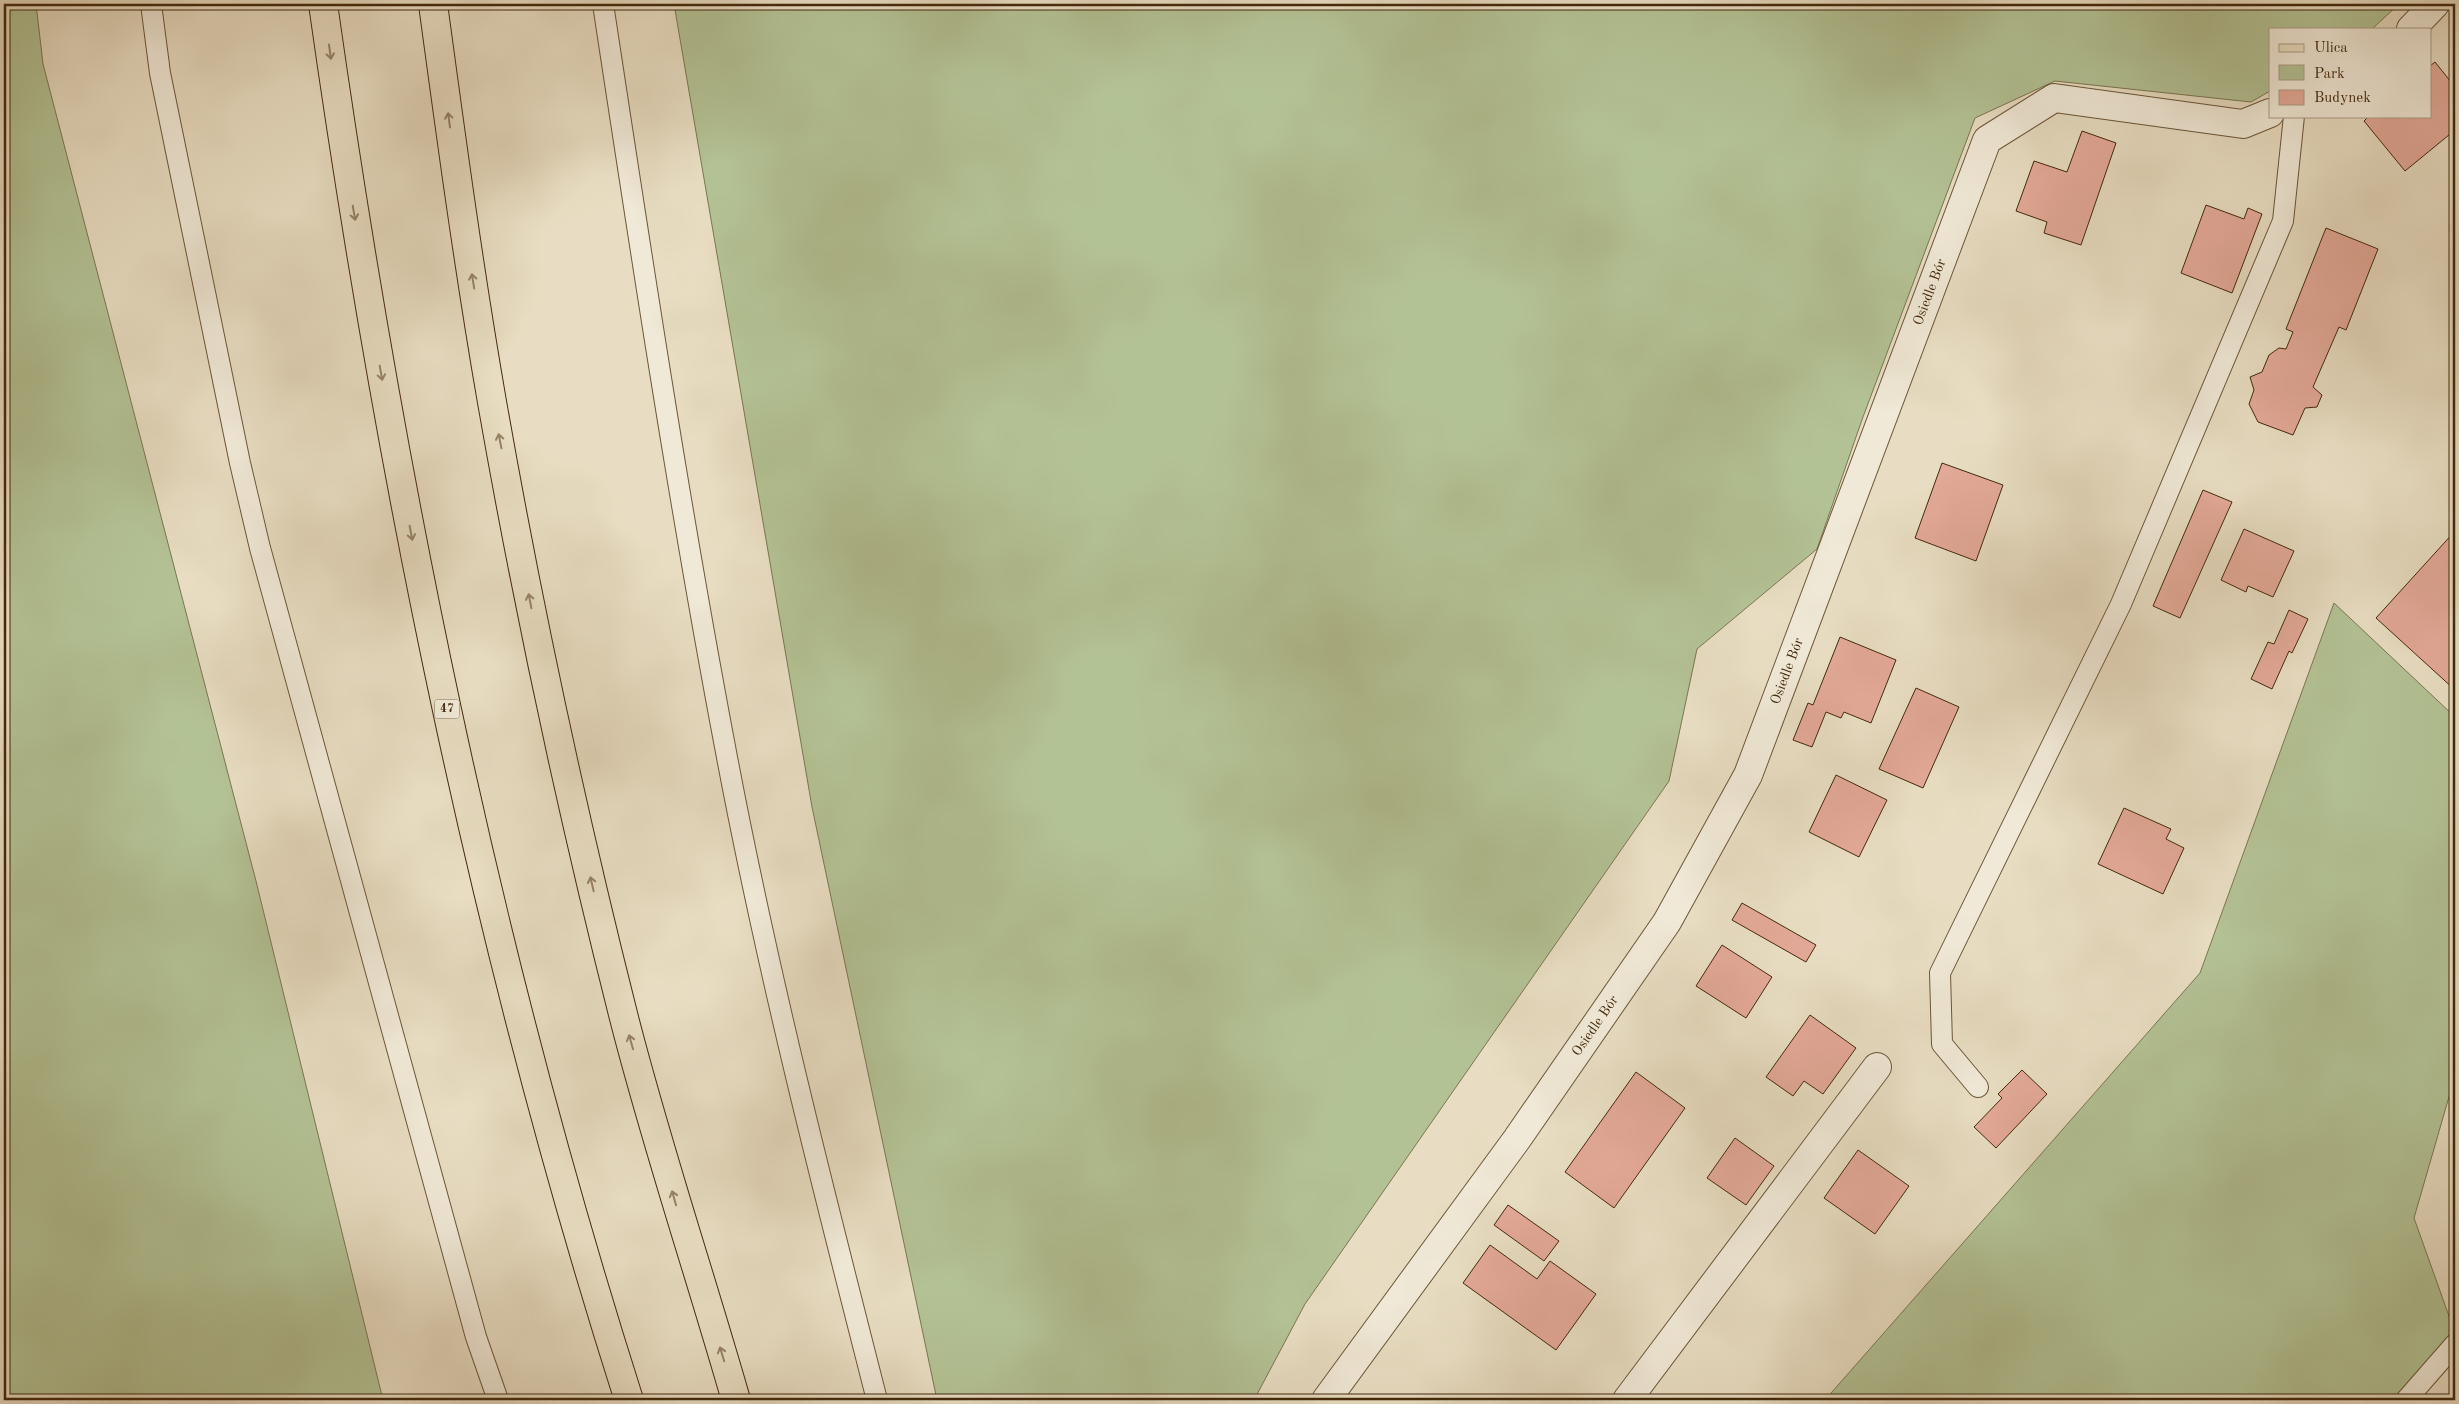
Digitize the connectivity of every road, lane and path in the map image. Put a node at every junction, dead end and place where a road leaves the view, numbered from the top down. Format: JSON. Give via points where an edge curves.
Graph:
{"nodes":[{"id":1,"x":151,"y":4,"type":"edge"},
{"id":2,"x":323,"y":4,"type":"edge"},
{"id":3,"x":433,"y":4,"type":"edge"},
{"id":4,"x":602,"y":4,"type":"edge"},
{"id":5,"x":2435,"y":4,"type":"edge"},
{"id":6,"x":2412,"y":28,"type":"edge"},
{"id":7,"x":2269,"y":113,"type":"edge"},
{"id":8,"x":2294,"y":118,"type":"edge"},
{"id":9,"x":1877,"y":1067,"type":"dead end"},
{"id":10,"x":1978,"y":1087,"type":"dead end"},
{"id":11,"x":2455,"y":1344,"type":"edge"},
{"id":12,"x":498,"y":1400,"type":"edge"},
{"id":13,"x":629,"y":1400,"type":"edge"},
{"id":14,"x":736,"y":1400,"type":"edge"},
{"id":15,"x":877,"y":1400,"type":"edge"},
{"id":16,"x":1326,"y":1400,"type":"edge"},
{"id":17,"x":1627,"y":1400,"type":"edge"},
{"id":18,"x":2406,"y":1400,"type":"edge"}],
"edges":[{"from":1,"to":12,"type":"lane","via":[[160,73],[260,548],[476,1337]]},
{"from":2,"to":13,"type":"main road","number":"47","one_way":true,"via":[[382,382],[460,775],[558,1163]]},
{"from":14,"to":3,"type":"main road","one_way":true,"via":[[676,1206],[623,1016],[543,667],[492,401]]},
{"from":4,"to":15,"type":"lane","via":[[648,304],[726,752],[809,1135]]},
{"from":5,"to":6,"type":"street"},
{"from":7,"to":16,"type":"street","name":"Osiedle Bór","via":[[2243,124],[2054,98],[1988,140],[1748,775],[1667,922],[1517,1139]]},
{"from":8,"to":10,"type":"lane","via":[[2283,221],[2121,604],[1940,973],[1942,1044]]},
{"from":9,"to":17,"type":"street"},
{"from":11,"to":18,"type":"lane"}]}
